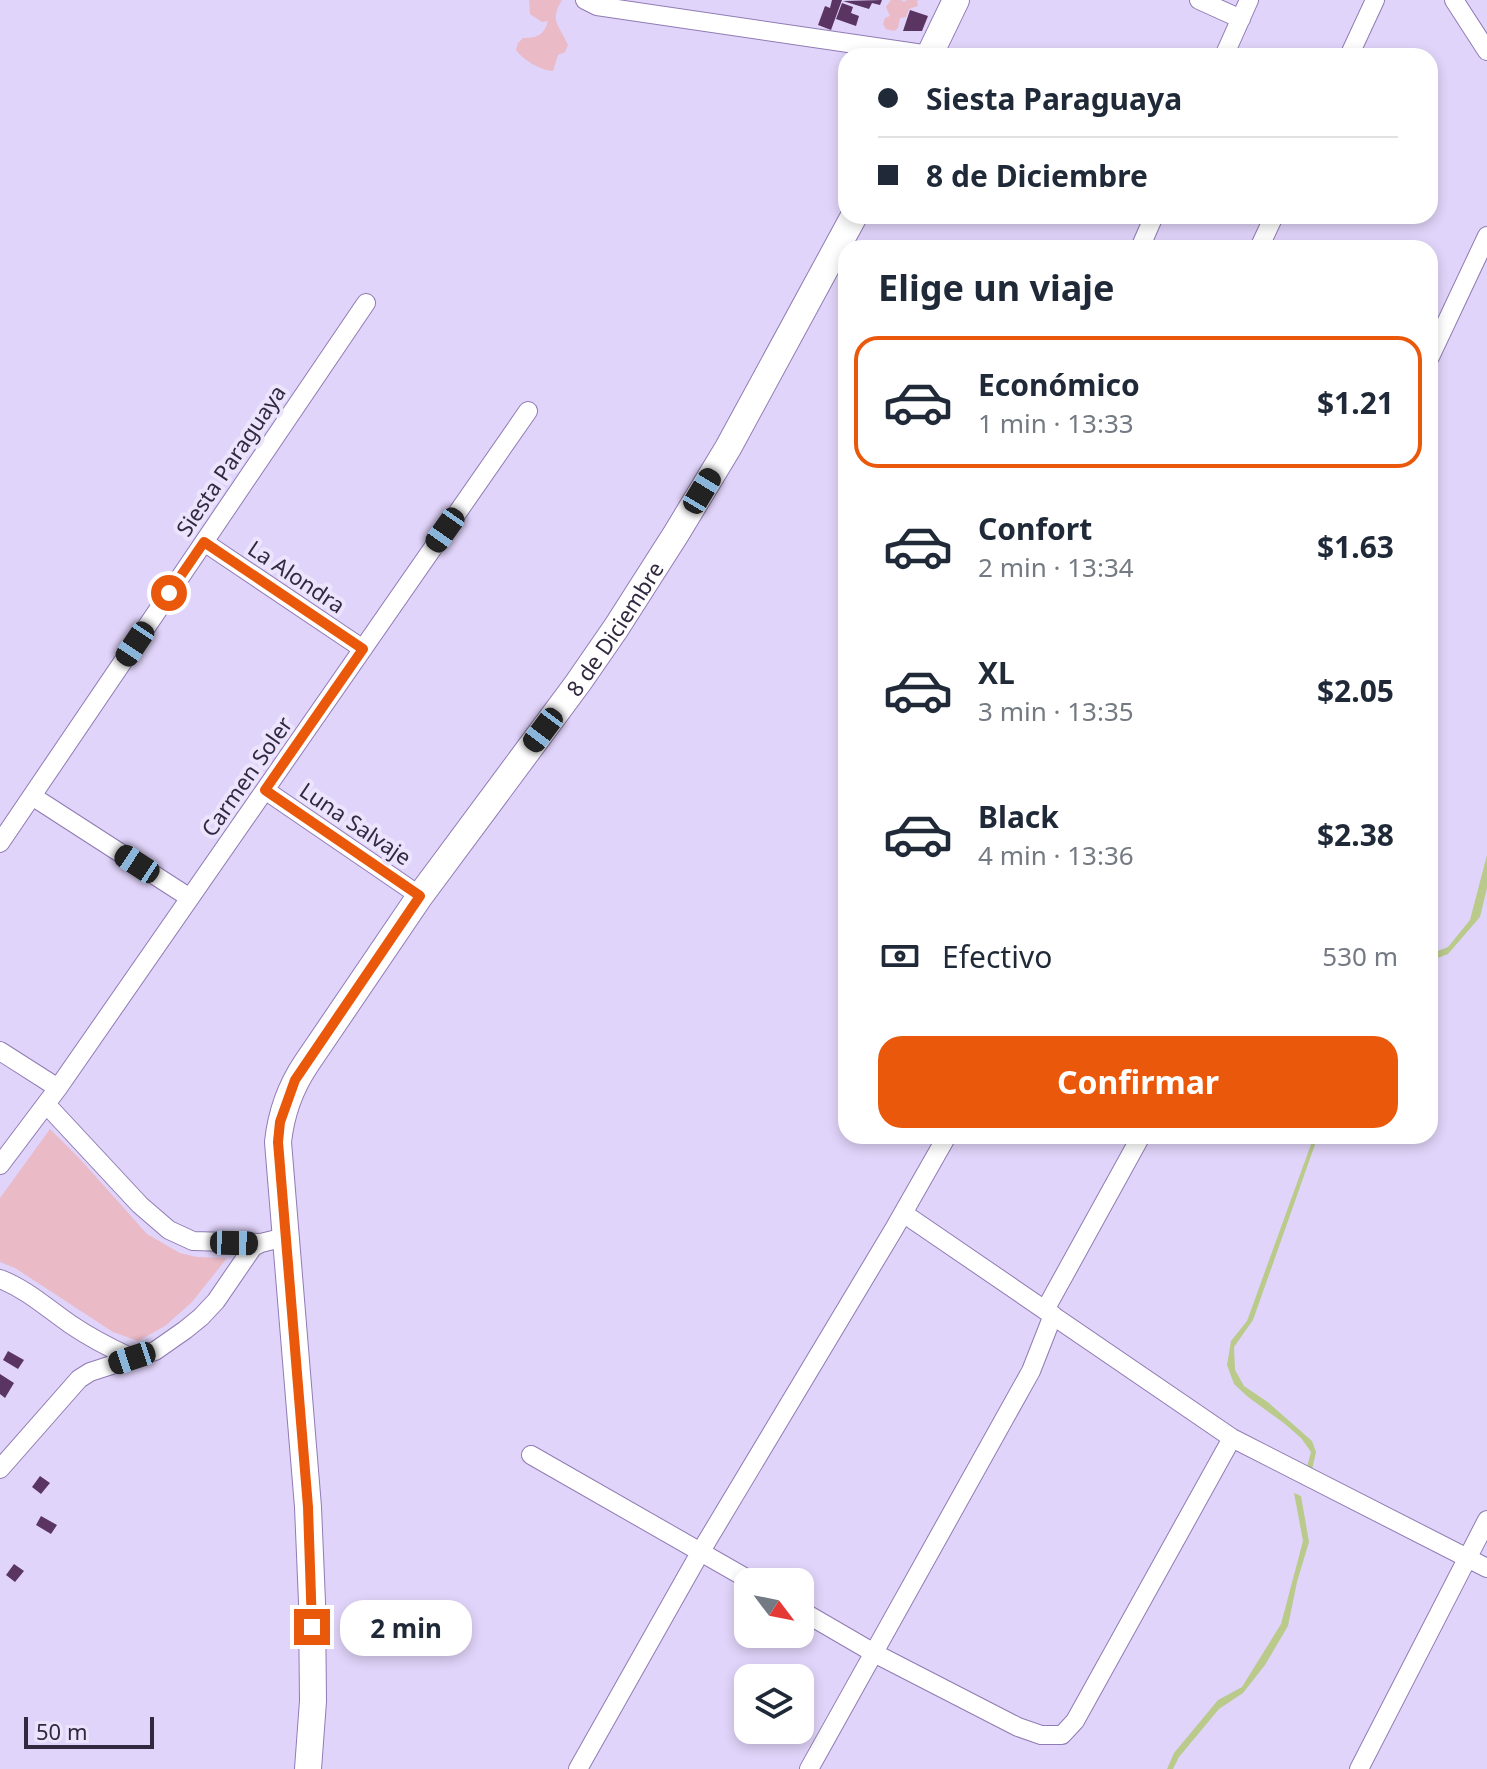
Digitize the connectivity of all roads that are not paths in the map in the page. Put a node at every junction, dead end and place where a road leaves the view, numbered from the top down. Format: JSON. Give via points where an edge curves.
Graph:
{"nodes":[{"id":1,"x":585,"y":0,"type":"edge"},
{"id":2,"x":956,"y":0,"type":"edge"},
{"id":3,"x":1199,"y":0,"type":"edge"},
{"id":4,"x":1249,"y":0,"type":"edge"},
{"id":5,"x":1375,"y":0,"type":"edge"},
{"id":6,"x":1454,"y":0,"type":"edge"},
{"id":7,"x":1241,"y":19,"type":"junction"},
{"id":8,"x":876,"y":48,"type":"edge"},
{"id":9,"x":933,"y":48,"type":"edge"},
{"id":10,"x":1228,"y":48,"type":"edge"},
{"id":11,"x":1353,"y":48,"type":"edge"},
{"id":12,"x":1487,"y":51,"type":"edge"},
{"id":13,"x":1487,"y":236,"type":"edge"},
{"id":14,"x":838,"y":245,"type":"edge"},
{"id":15,"x":366,"y":303,"type":"dead end"},
{"id":16,"x":1438,"y":340,"type":"edge"},
{"id":17,"x":528,"y":411,"type":"dead end"},
{"id":18,"x":204,"y":542,"type":"junction"},
{"id":19,"x":363,"y":649,"type":"junction"},
{"id":20,"x":265,"y":790,"type":"junction"},
{"id":21,"x":32,"y":796,"type":"junction"},
{"id":22,"x":0,"y":843,"type":"edge"},
{"id":23,"x":420,"y":896,"type":"junction"},
{"id":24,"x":190,"y":898,"type":"junction"},
{"id":25,"x":0,"y":1051,"type":"edge"},
{"id":26,"x":52,"y":1096,"type":"junction"},
{"id":27,"x":942,"y":1144,"type":"edge"},
{"id":28,"x":1137,"y":1144,"type":"edge"},
{"id":29,"x":0,"y":1165,"type":"edge"},
{"id":30,"x":903,"y":1213,"type":"junction"},
{"id":31,"x":273,"y":1240,"type":"junction"},
{"id":32,"x":0,"y":1279,"type":"edge"},
{"id":33,"x":1049,"y":1312,"type":"junction"},
{"id":34,"x":132,"y":1358,"type":"junction"},
{"id":35,"x":1232,"y":1438,"type":"junction"},
{"id":36,"x":531,"y":1455,"type":"dead end"},
{"id":37,"x":0,"y":1469,"type":"edge"},
{"id":38,"x":1487,"y":1520,"type":"edge"},
{"id":39,"x":701,"y":1551,"type":"junction"},
{"id":40,"x":1467,"y":1559,"type":"junction"},
{"id":41,"x":1487,"y":1568,"type":"edge"},
{"id":42,"x":734,"y":1571,"type":"edge"},
{"id":43,"x":814,"y":1618,"type":"edge"},
{"id":44,"x":874,"y":1653,"type":"junction"},
{"id":45,"x":308,"y":1769,"type":"edge"},
{"id":46,"x":578,"y":1769,"type":"edge"},
{"id":47,"x":809,"y":1769,"type":"edge"},
{"id":48,"x":1359,"y":1769,"type":"edge"}],
"edges":[{"from":1,"to":8,"type":"street"},
{"from":2,"to":9,"type":"street"},
{"from":3,"to":7,"type":"street"},
{"from":4,"to":7,"type":"street"},
{"from":5,"to":11,"type":"street"},
{"from":6,"to":12,"type":"street"},
{"from":7,"to":10,"type":"street"},
{"from":13,"to":16,"type":"street"},
{"from":14,"to":23,"type":"street","name":"8 de Diciembre","via":[[676,534],[578,683]]},
{"from":15,"to":18,"type":"street","name":"Siesta Paraguaya"},
{"from":17,"to":19,"type":"street","name":"Carmen Soler"},
{"from":18,"to":19,"type":"street","name":"La Alondra"},
{"from":18,"to":21,"type":"street","name":"Siesta Paraguaya"},
{"from":19,"to":20,"type":"street","name":"Carmen Soler"},
{"from":20,"to":23,"type":"street","name":"Luna Salvaje"},
{"from":20,"to":24,"type":"street","name":"Carmen Soler"},
{"from":21,"to":22,"type":"street","name":"Siesta Paraguaya"},
{"from":21,"to":24,"type":"street"},
{"from":23,"to":31,"type":"street","name":"8 de Diciembre","via":[[295,1080],[280,1122]]},
{"from":24,"to":26,"type":"street","name":"Carmen Soler"},
{"from":25,"to":26,"type":"street"},
{"from":26,"to":29,"type":"street","name":"Carmen Soler"},
{"from":26,"to":31,"type":"street","via":[[140,1205],[169,1230],[193,1241]]},
{"from":27,"to":30,"type":"street"},
{"from":28,"to":33,"type":"street"},
{"from":30,"to":33,"type":"street"},
{"from":30,"to":39,"type":"street"},
{"from":31,"to":34,"type":"street","via":[[248,1253],[201,1317],[155,1351]]},
{"from":31,"to":45,"type":"street","name":"8 de Diciembre","via":[[308,1507],[313,1701]]},
{"from":32,"to":34,"type":"street"},
{"from":33,"to":35,"type":"street"},
{"from":33,"to":44,"type":"street","via":[[1031,1371]]},
{"from":34,"to":37,"type":"street","via":[[79,1379]]},
{"from":35,"to":40,"type":"street"},
{"from":35,"to":44,"type":"street","via":[[1075,1721],[1062,1735],[1018,1727]]},
{"from":36,"to":39,"type":"street"},
{"from":38,"to":40,"type":"street"},
{"from":39,"to":42,"type":"street"},
{"from":39,"to":46,"type":"street"},
{"from":40,"to":41,"type":"street"},
{"from":40,"to":48,"type":"street"},
{"from":43,"to":44,"type":"street"},
{"from":44,"to":47,"type":"street"}]}
